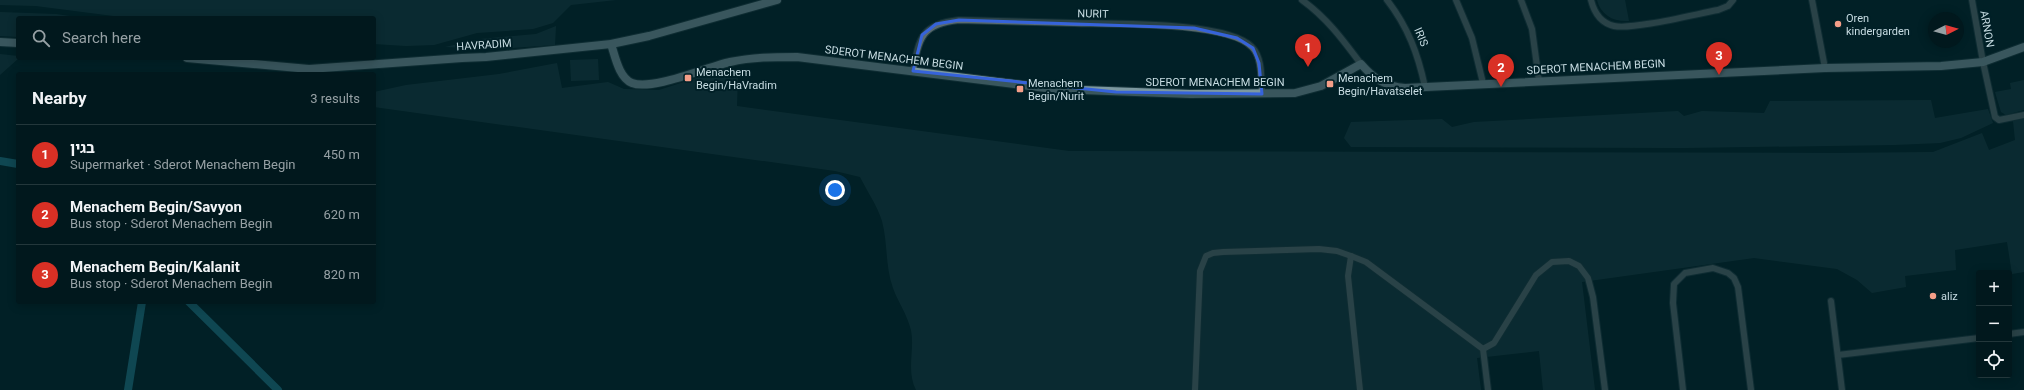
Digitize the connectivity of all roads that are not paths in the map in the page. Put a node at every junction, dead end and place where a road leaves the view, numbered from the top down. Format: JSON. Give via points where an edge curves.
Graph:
{"nodes":[{"id":1,"x":777,"y":0,"type":"edge"},
{"id":2,"x":1302,"y":0,"type":"edge"},
{"id":3,"x":1387,"y":0,"type":"edge"},
{"id":4,"x":1456,"y":0,"type":"edge"},
{"id":5,"x":1521,"y":0,"type":"edge"},
{"id":6,"x":1591,"y":0,"type":"edge"},
{"id":7,"x":1733,"y":0,"type":"edge"},
{"id":8,"x":1812,"y":0,"type":"edge"},
{"id":9,"x":1972,"y":0,"type":"edge"},
{"id":10,"x":0,"y":42,"type":"edge"},
{"id":11,"x":16,"y":43,"type":"edge"},
{"id":12,"x":611,"y":44,"type":"junction"},
{"id":13,"x":2024,"y":47,"type":"edge"},
{"id":14,"x":209,"y":60,"type":"edge"},
{"id":15,"x":1983,"y":62,"type":"junction"},
{"id":16,"x":1361,"y":64,"type":"junction"},
{"id":17,"x":1825,"y":68,"type":"junction"},
{"id":18,"x":913,"y":71,"type":"junction"},
{"id":19,"x":1539,"y":80,"type":"junction"},
{"id":20,"x":1484,"y":83,"type":"junction"},
{"id":21,"x":1425,"y":87,"type":"junction"},
{"id":22,"x":1262,"y":94,"type":"junction"},
{"id":23,"x":2024,"y":115,"type":"edge"},
{"id":24,"x":1351,"y":256,"type":"junction"},
{"id":25,"x":1831,"y":301,"type":"dead end"},
{"id":26,"x":2024,"y":332,"type":"edge"},
{"id":27,"x":2012,"y":334,"type":"edge"},
{"id":28,"x":1976,"y":338,"type":"edge"},
{"id":29,"x":1483,"y":349,"type":"junction"},
{"id":30,"x":1838,"y":355,"type":"junction"},
{"id":31,"x":1195,"y":390,"type":"edge"},
{"id":32,"x":1360,"y":390,"type":"edge"},
{"id":33,"x":1488,"y":390,"type":"edge"},
{"id":34,"x":1606,"y":390,"type":"edge"},
{"id":35,"x":1683,"y":390,"type":"edge"},
{"id":36,"x":1751,"y":390,"type":"edge"},
{"id":37,"x":1842,"y":390,"type":"edge"}],
"edges":[{"from":1,"to":12,"type":"street","name":"HAVRADIM","via":[[649,36]]},
{"from":2,"to":16,"type":"street","via":[[1324,17]]},
{"from":3,"to":21,"type":"street","name":"IRIS","via":[[1415,46]]},
{"from":4,"to":20,"type":"street","via":[[1472,38]]},
{"from":5,"to":19,"type":"street","via":[[1532,29]]},
{"from":6,"to":7,"type":"street","via":[[1593,9],[1602,19],[1613,26],[1622,27],[1718,10],[1728,6]]},
{"from":8,"to":17,"type":"street"},
{"from":9,"to":15,"type":"street","name":"ARNON"},
{"from":10,"to":11,"type":"street"},
{"from":12,"to":14,"type":"street","name":"HAVRADIM","via":[[486,57],[309,69]]},
{"from":12,"to":18,"type":"street","name":"SDEROT MENACHEM BEGIN","via":[[624,77],[631,83],[639,84],[662,82],[731,61],[776,56]]},
{"from":13,"to":15,"type":"street","name":"SDEROT MENACHEM BEGIN"},
{"from":15,"to":17,"type":"street","name":"SDEROT MENACHEM BEGIN","via":[[1941,66]]},
{"from":15,"to":23,"type":"street","name":"ARNON","via":[[1995,117],[1999,120]]},
{"from":16,"to":21,"type":"street","name":"SDEROT MENACHEM BEGIN","via":[[1379,81],[1391,87]]},
{"from":16,"to":22,"type":"street","name":"SDEROT MENACHEM BEGIN","via":[[1309,90]]},
{"from":17,"to":19,"type":"street","name":"SDEROT MENACHEM BEGIN"},
{"from":18,"to":22,"type":"street","name":"SDEROT MENACHEM BEGIN","via":[[1054,89],[1152,94]]},
{"from":18,"to":22,"type":"street","name":"NURIT","via":[[922,35],[936,24],[945,22],[959,20],[1170,26],[1216,32],[1246,42],[1253,48],[1259,63]]},
{"from":19,"to":20,"type":"street","name":"SDEROT MENACHEM BEGIN"},
{"from":20,"to":21,"type":"street","name":"SDEROT MENACHEM BEGIN"},
{"from":24,"to":29,"type":"street","via":[[1366,262]]},
{"from":24,"to":31,"type":"street","via":[[1319,249],[1213,253],[1206,256],[1200,271]]},
{"from":24,"to":32,"type":"street","via":[[1348,276]]},
{"from":25,"to":30,"type":"street"},
{"from":26,"to":27,"type":"street"},
{"from":28,"to":30,"type":"street"},
{"from":29,"to":33,"type":"street"},
{"from":29,"to":34,"type":"street","via":[[1494,344],[1536,275],[1552,262],[1569,261],[1579,266],[1588,278]]},
{"from":30,"to":37,"type":"street"},
{"from":35,"to":36,"type":"street","via":[[1673,303],[1674,284],[1685,273],[1713,268],[1728,272],[1738,287]]}]}
